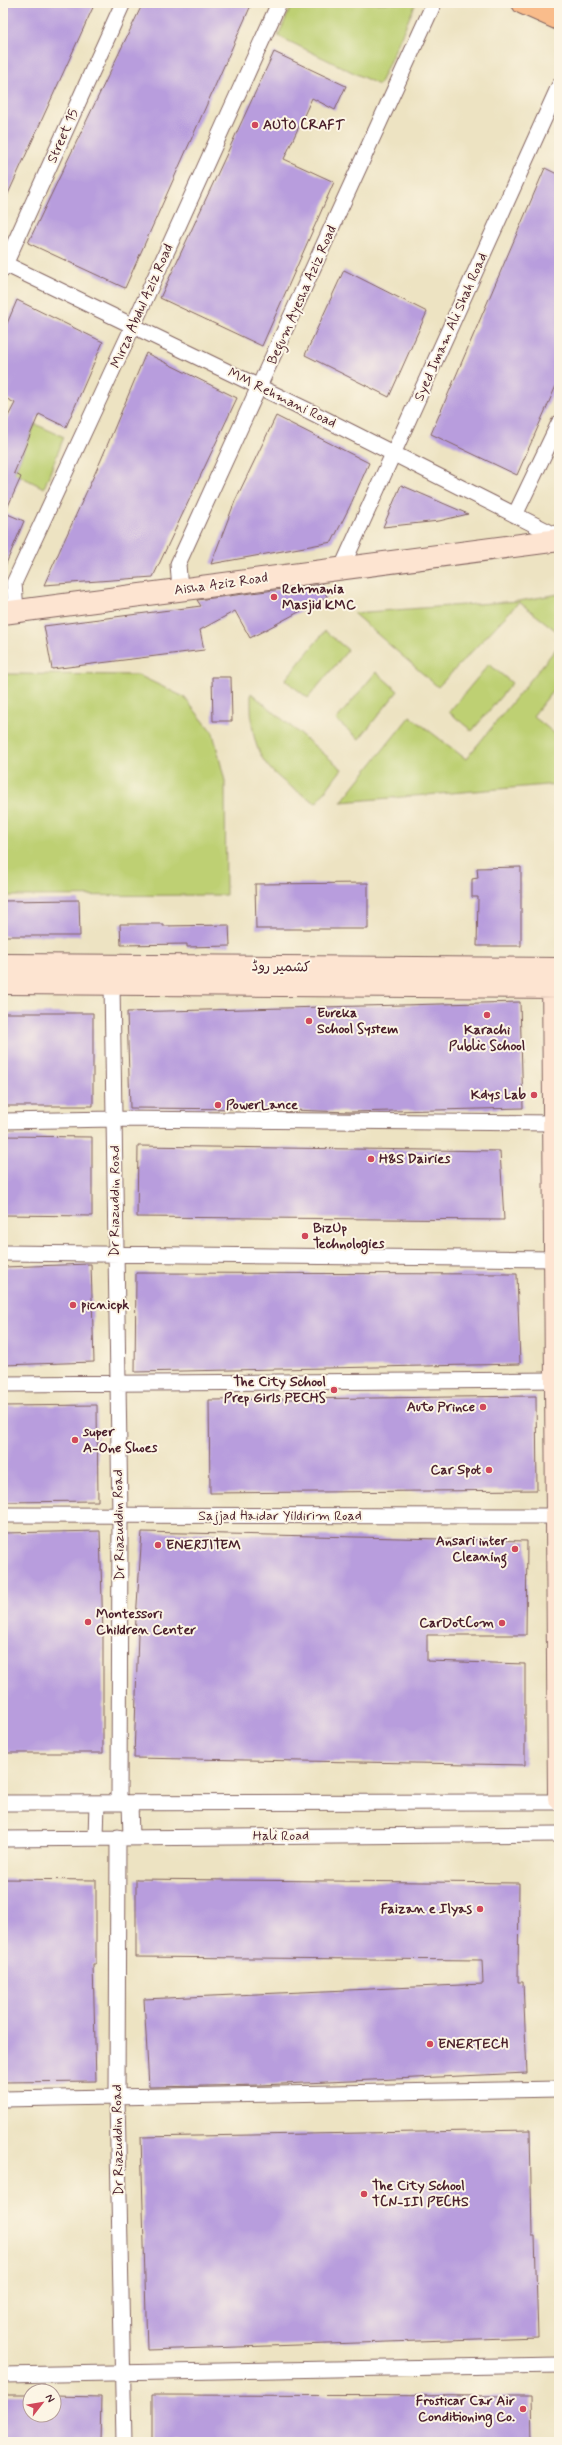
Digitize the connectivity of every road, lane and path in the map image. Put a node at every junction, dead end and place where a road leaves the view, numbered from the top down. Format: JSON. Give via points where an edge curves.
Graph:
{"nodes":[{"id":1,"x":123,"y":3,"type":"edge"},
{"id":2,"x":279,"y":3,"type":"edge"},
{"id":3,"x":434,"y":3,"type":"edge"},
{"id":4,"x":523,"y":3,"type":"edge"},
{"id":5,"x":559,"y":20,"type":"edge"},
{"id":6,"x":559,"y":86,"type":"edge"},
{"id":7,"x":4,"y":266,"type":"edge"},
{"id":8,"x":133,"y":326,"type":"junction"},
{"id":9,"x":260,"y":387,"type":"junction"},
{"id":10,"x":559,"y":423,"type":"edge"},
{"id":11,"x":394,"y":454,"type":"junction"},
{"id":12,"x":515,"y":515,"type":"junction"},
{"id":13,"x":559,"y":538,"type":"edge"},
{"id":14,"x":342,"y":567,"type":"junction"},
{"id":15,"x":180,"y":589,"type":"junction"},
{"id":16,"x":9,"y":612,"type":"edge"},
{"id":17,"x":3,"y":965,"type":"edge"},
{"id":18,"x":556,"y":978,"type":"edge"},
{"id":19,"x":3,"y":983,"type":"edge"},
{"id":20,"x":112,"y":983,"type":"junction"},
{"id":21,"x":114,"y":1119,"type":"junction"},
{"id":22,"x":3,"y":1121,"type":"edge"},
{"id":23,"x":554,"y":1123,"type":"junction"},
{"id":24,"x":557,"y":1210,"type":"edge"},
{"id":25,"x":3,"y":1253,"type":"edge"},
{"id":26,"x":115,"y":1255,"type":"junction"},
{"id":27,"x":555,"y":1258,"type":"junction"},
{"id":28,"x":556,"y":1380,"type":"junction"},
{"id":29,"x":116,"y":1383,"type":"junction"},
{"id":30,"x":3,"y":1384,"type":"edge"},
{"id":31,"x":558,"y":1470,"type":"edge"},
{"id":32,"x":3,"y":1515,"type":"edge"},
{"id":33,"x":120,"y":1516,"type":"junction"},
{"id":34,"x":557,"y":1516,"type":"junction"},
{"id":35,"x":559,"y":1798,"type":"edge"},
{"id":36,"x":559,"y":1802,"type":"edge"},
{"id":37,"x":3,"y":1803,"type":"edge"},
{"id":38,"x":97,"y":1803,"type":"junction"},
{"id":39,"x":125,"y":1803,"type":"junction"},
{"id":40,"x":559,"y":1834,"type":"edge"},
{"id":41,"x":125,"y":1837,"type":"junction"},
{"id":42,"x":96,"y":1838,"type":"junction"},
{"id":43,"x":3,"y":1839,"type":"edge"},
{"id":44,"x":559,"y":2090,"type":"edge"},
{"id":45,"x":117,"y":2098,"type":"junction"},
{"id":46,"x":3,"y":2099,"type":"edge"},
{"id":47,"x":559,"y":2365,"type":"edge"},
{"id":48,"x":122,"y":2374,"type":"junction"},
{"id":49,"x":3,"y":2375,"type":"edge"},
{"id":50,"x":124,"y":2442,"type":"edge"}],
"edges":[{"from":1,"to":7,"type":"street","name":"Street 15"},
{"from":2,"to":8,"type":"street","name":"Mirza Abdul Aziz Road"},
{"from":3,"to":9,"type":"street","name":"Begum Ayesha Aziz Road"},
{"from":4,"to":5,"type":"main road"},
{"from":6,"to":11,"type":"street","name":"Syed Imam Ali Shah Road"},
{"from":7,"to":8,"type":"street","name":"MM Rehmani Road"},
{"from":8,"to":9,"type":"street","name":"MM Rehmani Road"},
{"from":8,"to":16,"type":"street","name":"Mirza Abdul Aziz Road","via":[[14,583]]},
{"from":9,"to":11,"type":"street","name":"MM Rehmani Road"},
{"from":9,"to":15,"type":"street","name":"Begum Ayesha Aziz Road","via":[[178,564]]},
{"from":10,"to":12,"type":"street"},
{"from":11,"to":12,"type":"street","name":"MM Rehmani Road"},
{"from":11,"to":14,"type":"street","name":"Syed Imam Ali Shah Road"},
{"from":12,"to":13,"type":"street","name":"MM Rehmani Road"},
{"from":13,"to":14,"type":"main road","name":"Aisha Aziz Road"},
{"from":14,"to":15,"type":"main road","name":"Aisha Aziz Road"},
{"from":15,"to":16,"type":"main road","name":"Aisha Aziz Road"},
{"from":17,"to":18,"type":"main road","name":"کشمیر روڈ"},
{"from":18,"to":20,"type":"main road","name":"کشمیر روڈ"},
{"from":18,"to":23,"type":"main road"},
{"from":19,"to":20,"type":"main road","name":"کشمیر روڈ"},
{"from":20,"to":21,"type":"street","name":"Dr Riazuddin Road"},
{"from":21,"to":22,"type":"street"},
{"from":21,"to":23,"type":"street"},
{"from":21,"to":26,"type":"street","name":"Dr Riazuddin Road"},
{"from":23,"to":24,"type":"main road"},
{"from":24,"to":27,"type":"main road"},
{"from":25,"to":26,"type":"street"},
{"from":26,"to":27,"type":"street"},
{"from":26,"to":29,"type":"street","name":"Dr Riazuddin Road"},
{"from":27,"to":28,"type":"main road"},
{"from":28,"to":29,"type":"street"},
{"from":28,"to":31,"type":"main road"},
{"from":29,"to":30,"type":"street"},
{"from":29,"to":33,"type":"street","name":"Dr Riazuddin Road"},
{"from":31,"to":34,"type":"main road"},
{"from":32,"to":33,"type":"street","name":"Sajjad Haidar Yildirim Road"},
{"from":33,"to":34,"type":"street","name":"Sajjad Haidar Yildirim Road"},
{"from":33,"to":39,"type":"street","name":"Dr Riazuddin Road"},
{"from":34,"to":35,"type":"main road"},
{"from":36,"to":39,"type":"street"},
{"from":37,"to":38,"type":"street"},
{"from":38,"to":39,"type":"street"},
{"from":38,"to":42,"type":"street"},
{"from":39,"to":41,"type":"street","name":"Dr Riazuddin Road"},
{"from":40,"to":41,"type":"street","name":"Hali Road"},
{"from":41,"to":42,"type":"street","name":"Hali Road"},
{"from":41,"to":45,"type":"street","name":"Dr Riazuddin Road"},
{"from":42,"to":43,"type":"street","name":"Hali Road"},
{"from":44,"to":45,"type":"street"},
{"from":45,"to":46,"type":"street"},
{"from":45,"to":48,"type":"street","name":"Dr Riazuddin Road"},
{"from":47,"to":48,"type":"street"},
{"from":48,"to":49,"type":"street"},
{"from":48,"to":50,"type":"street","name":"Dr Riazuddin Road"}]}
